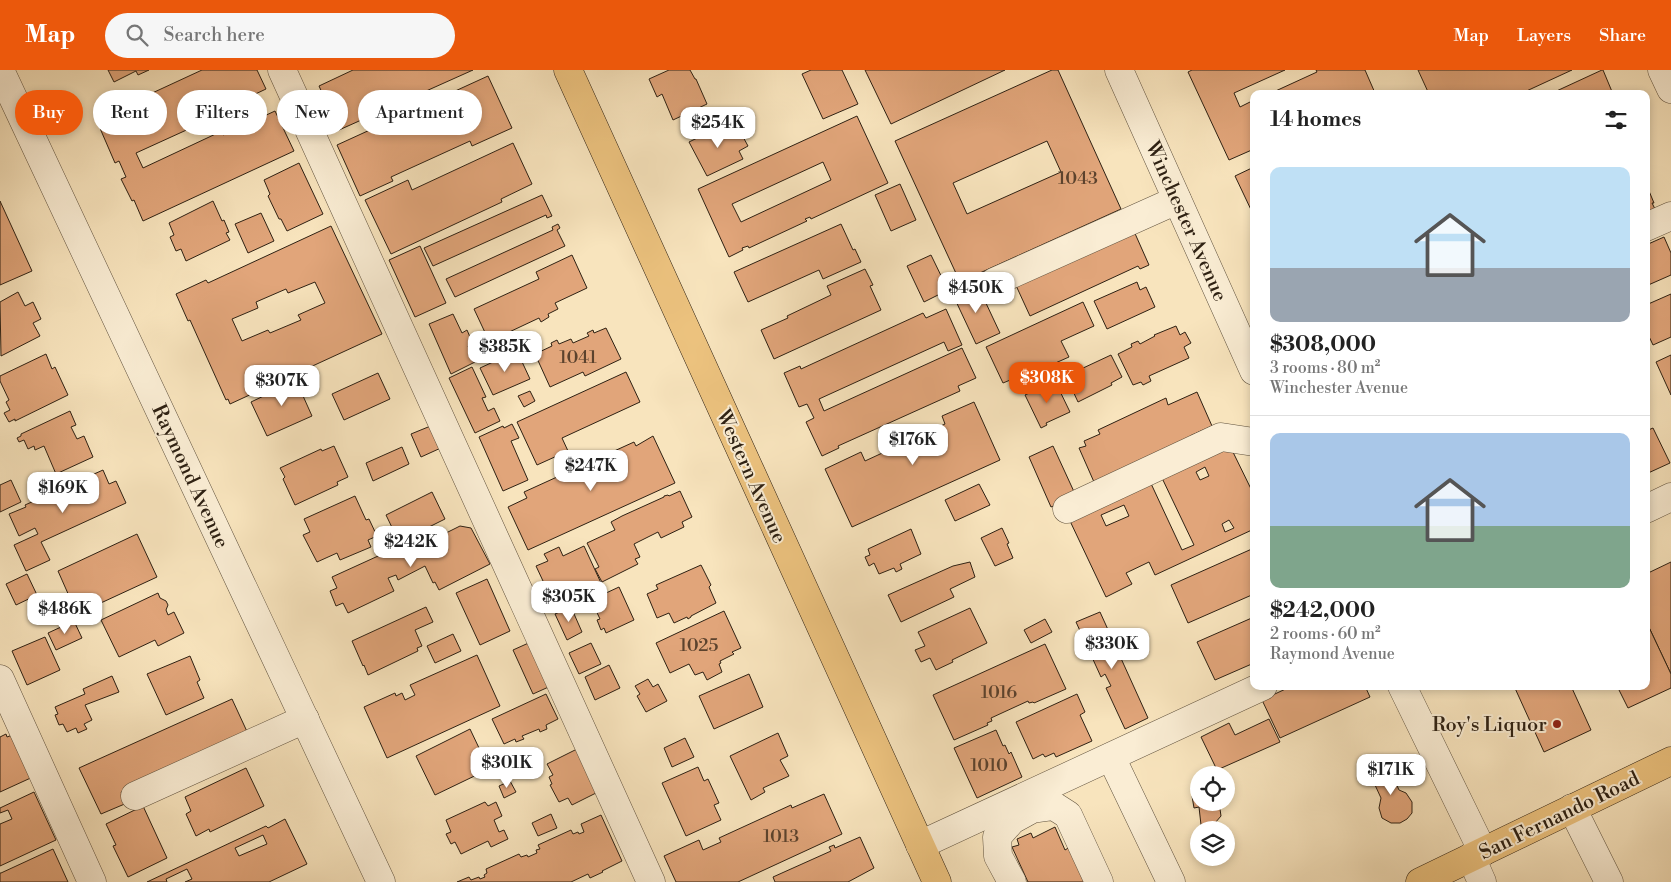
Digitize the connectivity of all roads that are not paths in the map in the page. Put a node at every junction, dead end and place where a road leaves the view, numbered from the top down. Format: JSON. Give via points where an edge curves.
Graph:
{"nodes":[{"id":1,"x":0,"y":70,"type":"edge"},
{"id":2,"x":282,"y":70,"type":"edge"},
{"id":3,"x":568,"y":70,"type":"edge"},
{"id":4,"x":1119,"y":70,"type":"edge"},
{"id":5,"x":1662,"y":70,"type":"edge"},
{"id":6,"x":1671,"y":89,"type":"edge"},
{"id":7,"x":1177,"y":200,"type":"junction"},
{"id":8,"x":1671,"y":216,"type":"edge"},
{"id":9,"x":1650,"y":226,"type":"edge"},
{"id":10,"x":994,"y":282,"type":"dead end"},
{"id":11,"x":1250,"y":362,"type":"edge"},
{"id":12,"x":1250,"y":441,"type":"edge"},
{"id":13,"x":1671,"y":497,"type":"edge"},
{"id":14,"x":1650,"y":507,"type":"edge"},
{"id":15,"x":1067,"y":509,"type":"dead end"},
{"id":16,"x":0,"y":680,"type":"edge"},
{"id":17,"x":1254,"y":690,"type":"edge"},
{"id":18,"x":1404,"y":690,"type":"edge"},
{"id":19,"x":305,"y":719,"type":"junction"},
{"id":20,"x":1111,"y":757,"type":"junction"},
{"id":21,"x":1671,"y":762,"type":"edge"},
{"id":22,"x":136,"y":796,"type":"dead end"},
{"id":23,"x":1572,"y":808,"type":"junction"},
{"id":24,"x":920,"y":845,"type":"junction"},
{"id":25,"x":1477,"y":854,"type":"junction"},
{"id":26,"x":931,"y":880,"type":"edge"},
{"id":27,"x":1423,"y":881,"type":"edge"},
{"id":28,"x":92,"y":882,"type":"edge"},
{"id":29,"x":381,"y":882,"type":"edge"},
{"id":30,"x":651,"y":882,"type":"edge"},
{"id":31,"x":1012,"y":882,"type":"edge"},
{"id":32,"x":1099,"y":882,"type":"edge"},
{"id":33,"x":1171,"y":882,"type":"edge"},
{"id":34,"x":1482,"y":882,"type":"edge"},
{"id":35,"x":1609,"y":882,"type":"edge"}],
"edges":[{"from":1,"to":19,"type":"street","name":"Raymond Avenue"},
{"from":2,"to":30,"type":"street"},
{"from":3,"to":24,"type":"main road","name":"Western Avenue"},
{"from":4,"to":7,"type":"street","name":"Winchester Avenue"},
{"from":5,"to":6,"type":"street"},
{"from":7,"to":10,"type":"street"},
{"from":7,"to":11,"type":"street","name":"Winchester Avenue"},
{"from":8,"to":9,"type":"street"},
{"from":12,"to":15,"type":"street","via":[[1221,437]]},
{"from":13,"to":14,"type":"street"},
{"from":16,"to":28,"type":"street"},
{"from":17,"to":20,"type":"street"},
{"from":18,"to":25,"type":"street"},
{"from":19,"to":22,"type":"street"},
{"from":19,"to":29,"type":"street","name":"Raymond Avenue"},
{"from":20,"to":24,"type":"street"},
{"from":20,"to":33,"type":"street"},
{"from":21,"to":23,"type":"main road","name":"San Fernando Road"},
{"from":23,"to":25,"type":"main road","name":"San Fernando Road"},
{"from":23,"to":35,"type":"street"},
{"from":24,"to":26,"type":"main road","name":"Western Avenue"},
{"from":25,"to":27,"type":"main road","name":"San Fernando Road"},
{"from":25,"to":34,"type":"street"},
{"from":31,"to":32,"type":"street","via":[[998,856],[997,837],[1012,820],[1032,808],[1054,806],[1068,815]]}]}
